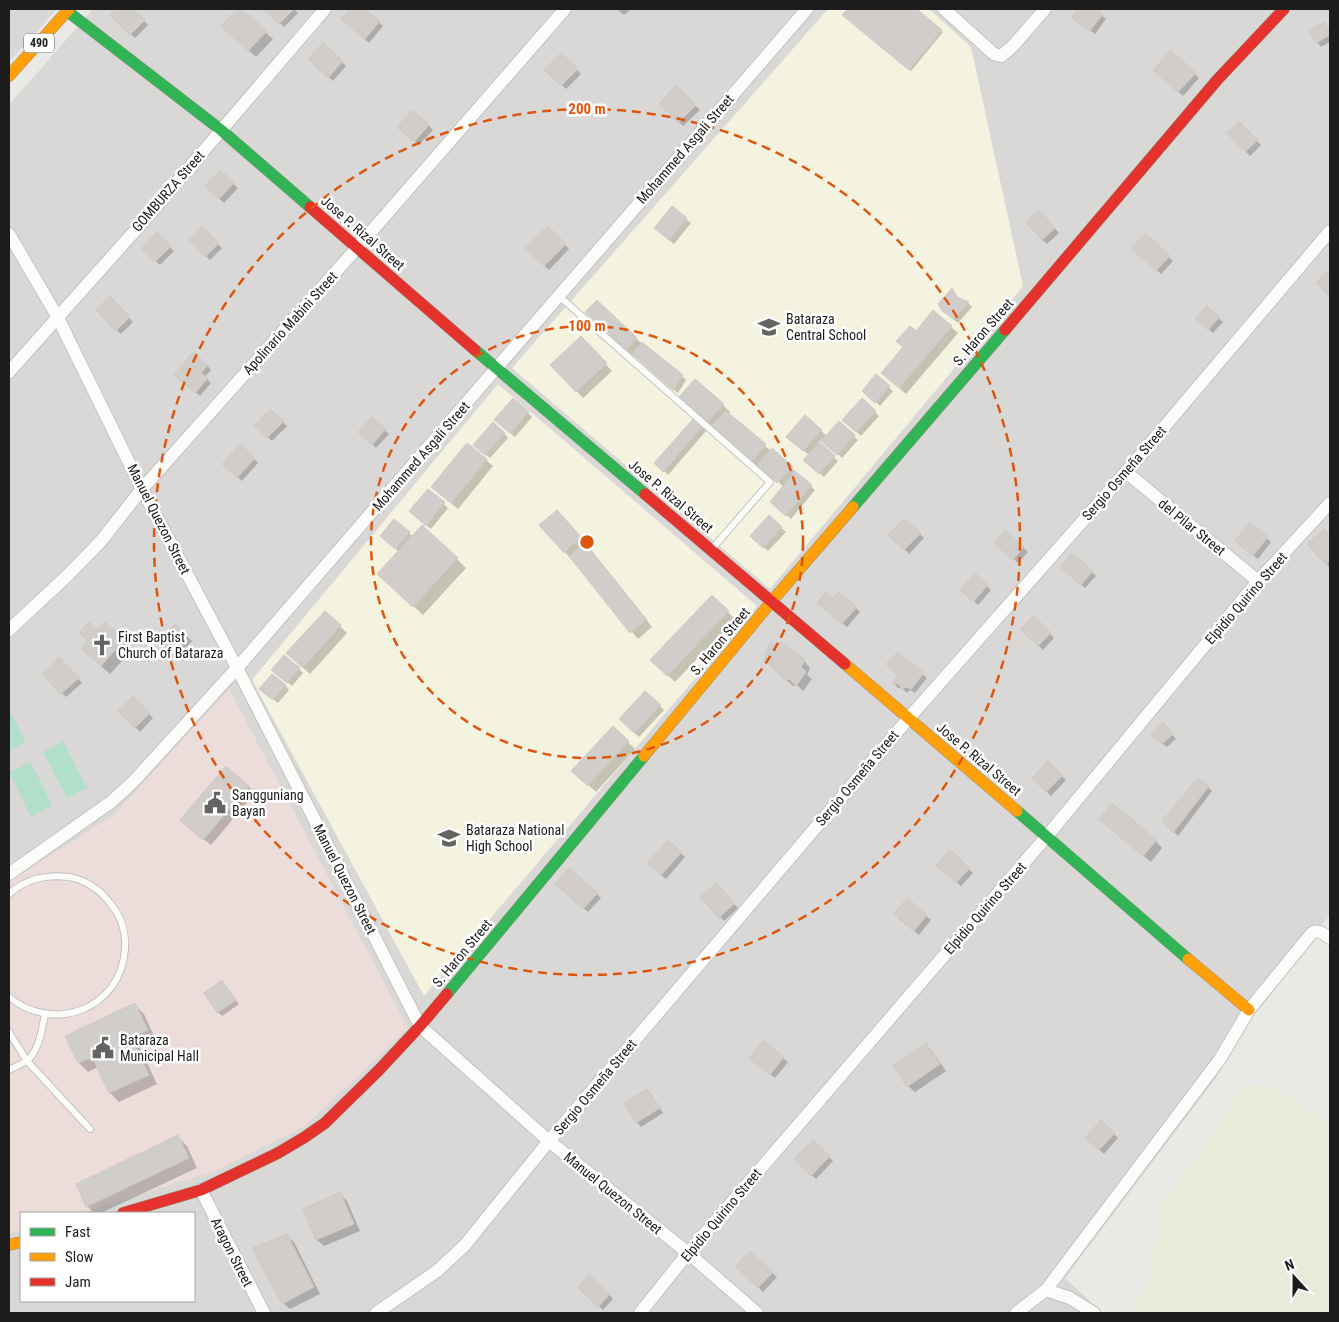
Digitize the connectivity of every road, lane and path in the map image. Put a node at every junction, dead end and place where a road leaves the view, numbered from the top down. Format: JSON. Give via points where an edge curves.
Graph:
{"nodes":[{"id":1,"x":325,"y":9,"type":"edge"},
{"id":2,"x":564,"y":9,"type":"edge"},
{"id":3,"x":807,"y":9,"type":"edge"},
{"id":4,"x":944,"y":9,"type":"edge"},
{"id":5,"x":1045,"y":9,"type":"edge"},
{"id":6,"x":1284,"y":9,"type":"edge"},
{"id":7,"x":68,"y":10,"type":"edge"},
{"id":8,"x":9,"y":76,"type":"edge"},
{"id":9,"x":221,"y":130,"type":"junction"},
{"id":10,"x":1330,"y":231,"type":"edge"},
{"id":11,"x":9,"y":234,"type":"edge"},
{"id":12,"x":357,"y":248,"type":"junction"},
{"id":13,"x":559,"y":296,"type":"junction"},
{"id":14,"x":57,"y":316,"type":"junction"},
{"id":15,"x":496,"y":368,"type":"junction"},
{"id":16,"x":9,"y":372,"type":"edge"},
{"id":17,"x":1126,"y":472,"type":"junction"},
{"id":18,"x":142,"y":488,"type":"junction"},
{"id":19,"x":1330,"y":503,"type":"edge"},
{"id":20,"x":712,"y":550,"type":"junction"},
{"id":21,"x":1258,"y":581,"type":"junction"},
{"id":22,"x":772,"y":601,"type":"junction"},
{"id":23,"x":9,"y":630,"type":"edge"},
{"id":24,"x":237,"y":668,"type":"junction"},
{"id":25,"x":908,"y":718,"type":"junction"},
{"id":26,"x":1046,"y":836,"type":"junction"},
{"id":27,"x":10,"y":871,"type":"edge"},
{"id":28,"x":20,"y":886,"type":"junction"},
{"id":29,"x":9,"y":894,"type":"edge"},
{"id":30,"x":1330,"y":938,"type":"edge"},
{"id":31,"x":9,"y":997,"type":"edge"},
{"id":32,"x":1249,"y":1010,"type":"junction"},
{"id":33,"x":46,"y":1014,"type":"junction"},
{"id":34,"x":420,"y":1026,"type":"junction"},
{"id":35,"x":9,"y":1032,"type":"edge"},
{"id":36,"x":26,"y":1061,"type":"junction"},
{"id":37,"x":9,"y":1070,"type":"edge"},
{"id":38,"x":90,"y":1129,"type":"dead end"},
{"id":39,"x":549,"y":1141,"type":"junction"},
{"id":40,"x":201,"y":1190,"type":"junction"},
{"id":41,"x":126,"y":1212,"type":"edge"},
{"id":42,"x":688,"y":1253,"type":"junction"},
{"id":43,"x":1046,"y":1290,"type":"junction"},
{"id":44,"x":264,"y":1313,"type":"edge"},
{"id":45,"x":376,"y":1313,"type":"edge"},
{"id":46,"x":640,"y":1313,"type":"edge"},
{"id":47,"x":757,"y":1313,"type":"edge"},
{"id":48,"x":1016,"y":1313,"type":"edge"},
{"id":49,"x":1094,"y":1313,"type":"edge"}],
"edges":[{"from":1,"to":9,"type":"street","name":"GOMBURZA Street"},
{"from":2,"to":12,"type":"street","name":"Apolinario Mabini Street"},
{"from":3,"to":13,"type":"street","name":"Mohammed Asgali Street"},
{"from":4,"to":5,"type":"street","via":[[994,54],[1001,56]]},
{"from":6,"to":22,"type":"street","name":"S. Haron Street","via":[[1218,79]]},
{"from":7,"to":8,"type":"street","number":"490"},
{"from":7,"to":9,"type":"street","name":"Jose P. Rizal Street"},
{"from":9,"to":12,"type":"street","name":"Jose P. Rizal Street"},
{"from":9,"to":14,"type":"street","name":"GOMBURZA Street"},
{"from":10,"to":17,"type":"street","name":"Sergio Osmeña Street"},
{"from":11,"to":14,"type":"street","name":"Manuel Quezon Street"},
{"from":12,"to":15,"type":"street","name":"Jose P. Rizal Street"},
{"from":12,"to":18,"type":"street","name":"Apolinario Mabini Street"},
{"from":13,"to":15,"type":"street","name":"Mohammed Asgali Street"},
{"from":13,"to":20,"type":"lane","via":[[770,482]]},
{"from":14,"to":16,"type":"street","name":"GOMBURZA Street"},
{"from":14,"to":18,"type":"street","name":"Manuel Quezon Street"},
{"from":15,"to":20,"type":"street","name":"Jose P. Rizal Street"},
{"from":15,"to":24,"type":"street","name":"Mohammed Asgali Street"},
{"from":17,"to":21,"type":"street","name":"del Pilar Street"},
{"from":17,"to":25,"type":"street","name":"Sergio Osmeña Street"},
{"from":18,"to":23,"type":"street","name":"Apolinario Mabini Street","via":[[102,540]]},
{"from":18,"to":24,"type":"street","name":"Manuel Quezon Street"},
{"from":19,"to":21,"type":"street","name":"Elpidio Quirino Street"},
{"from":20,"to":22,"type":"street","name":"Jose P. Rizal Street"},
{"from":21,"to":26,"type":"street","name":"Elpidio Quirino Street"},
{"from":22,"to":25,"type":"street","name":"Jose P. Rizal Street"},
{"from":22,"to":34,"type":"street","name":"S. Haron Street"},
{"from":24,"to":27,"type":"street","name":"Mohammed Asgali Street","via":[[134,782],[111,802]]},
{"from":24,"to":34,"type":"street","name":"Manuel Quezon Street"},
{"from":25,"to":26,"type":"street","name":"Jose P. Rizal Street"},
{"from":25,"to":39,"type":"street","name":"Sergio Osmeña Street"},
{"from":26,"to":32,"type":"street","name":"Jose P. Rizal Street"},
{"from":26,"to":42,"type":"street","name":"Elpidio Quirino Street"},
{"from":27,"to":28,"type":"lane"},
{"from":28,"to":29,"type":"lane"},
{"from":28,"to":33,"type":"lane","via":[[47,876],[85,882],[96,888],[113,906],[124,930],[123,961],[110,989],[90,1006],[78,1011]]},
{"from":30,"to":32,"type":"street","via":[[1318,931],[1310,934]]},
{"from":31,"to":33,"type":"lane","via":[[28,1010]]},
{"from":32,"to":43,"type":"street","via":[[1220,1059]]},
{"from":33,"to":36,"type":"lane","via":[[36,1048]]},
{"from":34,"to":39,"type":"street","name":"Manuel Quezon Street"},
{"from":34,"to":40,"type":"street","name":"S. Haron Street","via":[[325,1123],[278,1153]]},
{"from":35,"to":36,"type":"lane"},
{"from":36,"to":37,"type":"lane"},
{"from":36,"to":38,"type":"lane"},
{"from":39,"to":42,"type":"street","name":"Manuel Quezon Street"},
{"from":39,"to":45,"type":"street","name":"Sergio Osmeña Street","via":[[465,1244],[437,1271]]},
{"from":40,"to":41,"type":"street","name":"S. Haron Street"},
{"from":40,"to":44,"type":"street","name":"Aragon Street"},
{"from":42,"to":46,"type":"street","name":"Elpidio Quirino Street"},
{"from":42,"to":47,"type":"street","name":"Manuel Quezon Street"},
{"from":43,"to":48,"type":"street"},
{"from":43,"to":49,"type":"street","via":[[1070,1298]]}]}
